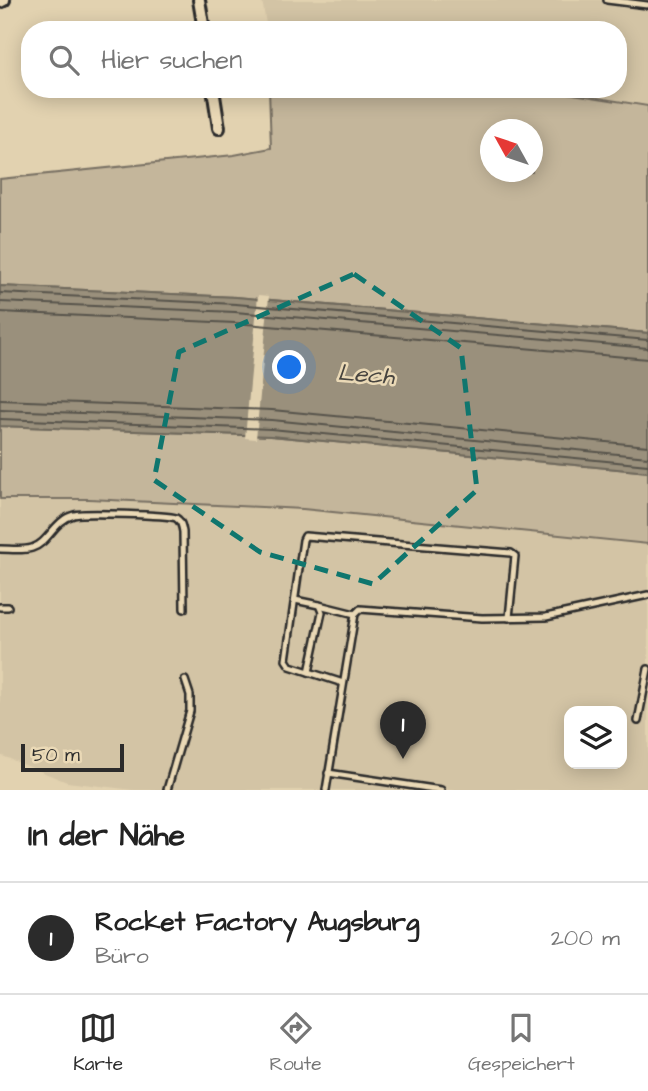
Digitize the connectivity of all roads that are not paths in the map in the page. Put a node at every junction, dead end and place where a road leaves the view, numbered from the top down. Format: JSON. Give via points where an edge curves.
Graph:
{"nodes":[{"id":1,"x":199,"y":0,"type":"edge"},
{"id":2,"x":607,"y":0,"type":"edge"},
{"id":3,"x":647,"y":5,"type":"edge"},
{"id":4,"x":202,"y":21,"type":"edge"},
{"id":5,"x":214,"y":98,"type":"edge"},
{"id":6,"x":219,"y":128,"type":"dead end"},
{"id":7,"x":0,"y":549,"type":"edge"},
{"id":8,"x":648,"y":595,"type":"edge"},
{"id":9,"x":295,"y":600,"type":"junction"},
{"id":10,"x":319,"y":605,"type":"junction"},
{"id":11,"x":0,"y":607,"type":"edge"},
{"id":12,"x":8,"y":607,"type":"dead end"},
{"id":13,"x":184,"y":609,"type":"dead end"},
{"id":14,"x":355,"y":614,"type":"junction"},
{"id":15,"x":509,"y":618,"type":"junction"},
{"id":16,"x":648,"y":669,"type":"edge"},
{"id":17,"x":309,"y":672,"type":"junction"},
{"id":18,"x":185,"y":680,"type":"dead end"},
{"id":19,"x":343,"y":683,"type":"junction"},
{"id":20,"x":638,"y":721,"type":"dead end"},
{"id":21,"x":328,"y":773,"type":"junction"},
{"id":22,"x":167,"y":790,"type":"edge"},
{"id":23,"x":326,"y":790,"type":"edge"},
{"id":24,"x":440,"y":790,"type":"edge"}],
"edges":[{"from":1,"to":4,"type":"street"},
{"from":2,"to":3,"type":"lane"},
{"from":5,"to":6,"type":"street"},
{"from":7,"to":13,"type":"lane","via":[[40,544],[63,519],[77,514],[175,518],[183,531]]},
{"from":8,"to":15,"type":"lane","via":[[546,617]]},
{"from":9,"to":10,"type":"lane"},
{"from":9,"to":15,"type":"lane","via":[[305,536],[511,553],[515,556]]},
{"from":9,"to":17,"type":"lane","via":[[286,660]]},
{"from":10,"to":14,"type":"lane"},
{"from":10,"to":17,"type":"lane"},
{"from":11,"to":12,"type":"lane"},
{"from":14,"to":15,"type":"lane","via":[[368,609]]},
{"from":14,"to":19,"type":"lane"},
{"from":16,"to":20,"type":"lane"},
{"from":17,"to":19,"type":"lane"},
{"from":18,"to":22,"type":"lane","via":[[190,711]]},
{"from":19,"to":21,"type":"lane"},
{"from":21,"to":23,"type":"lane"},
{"from":21,"to":24,"type":"lane"}]}
